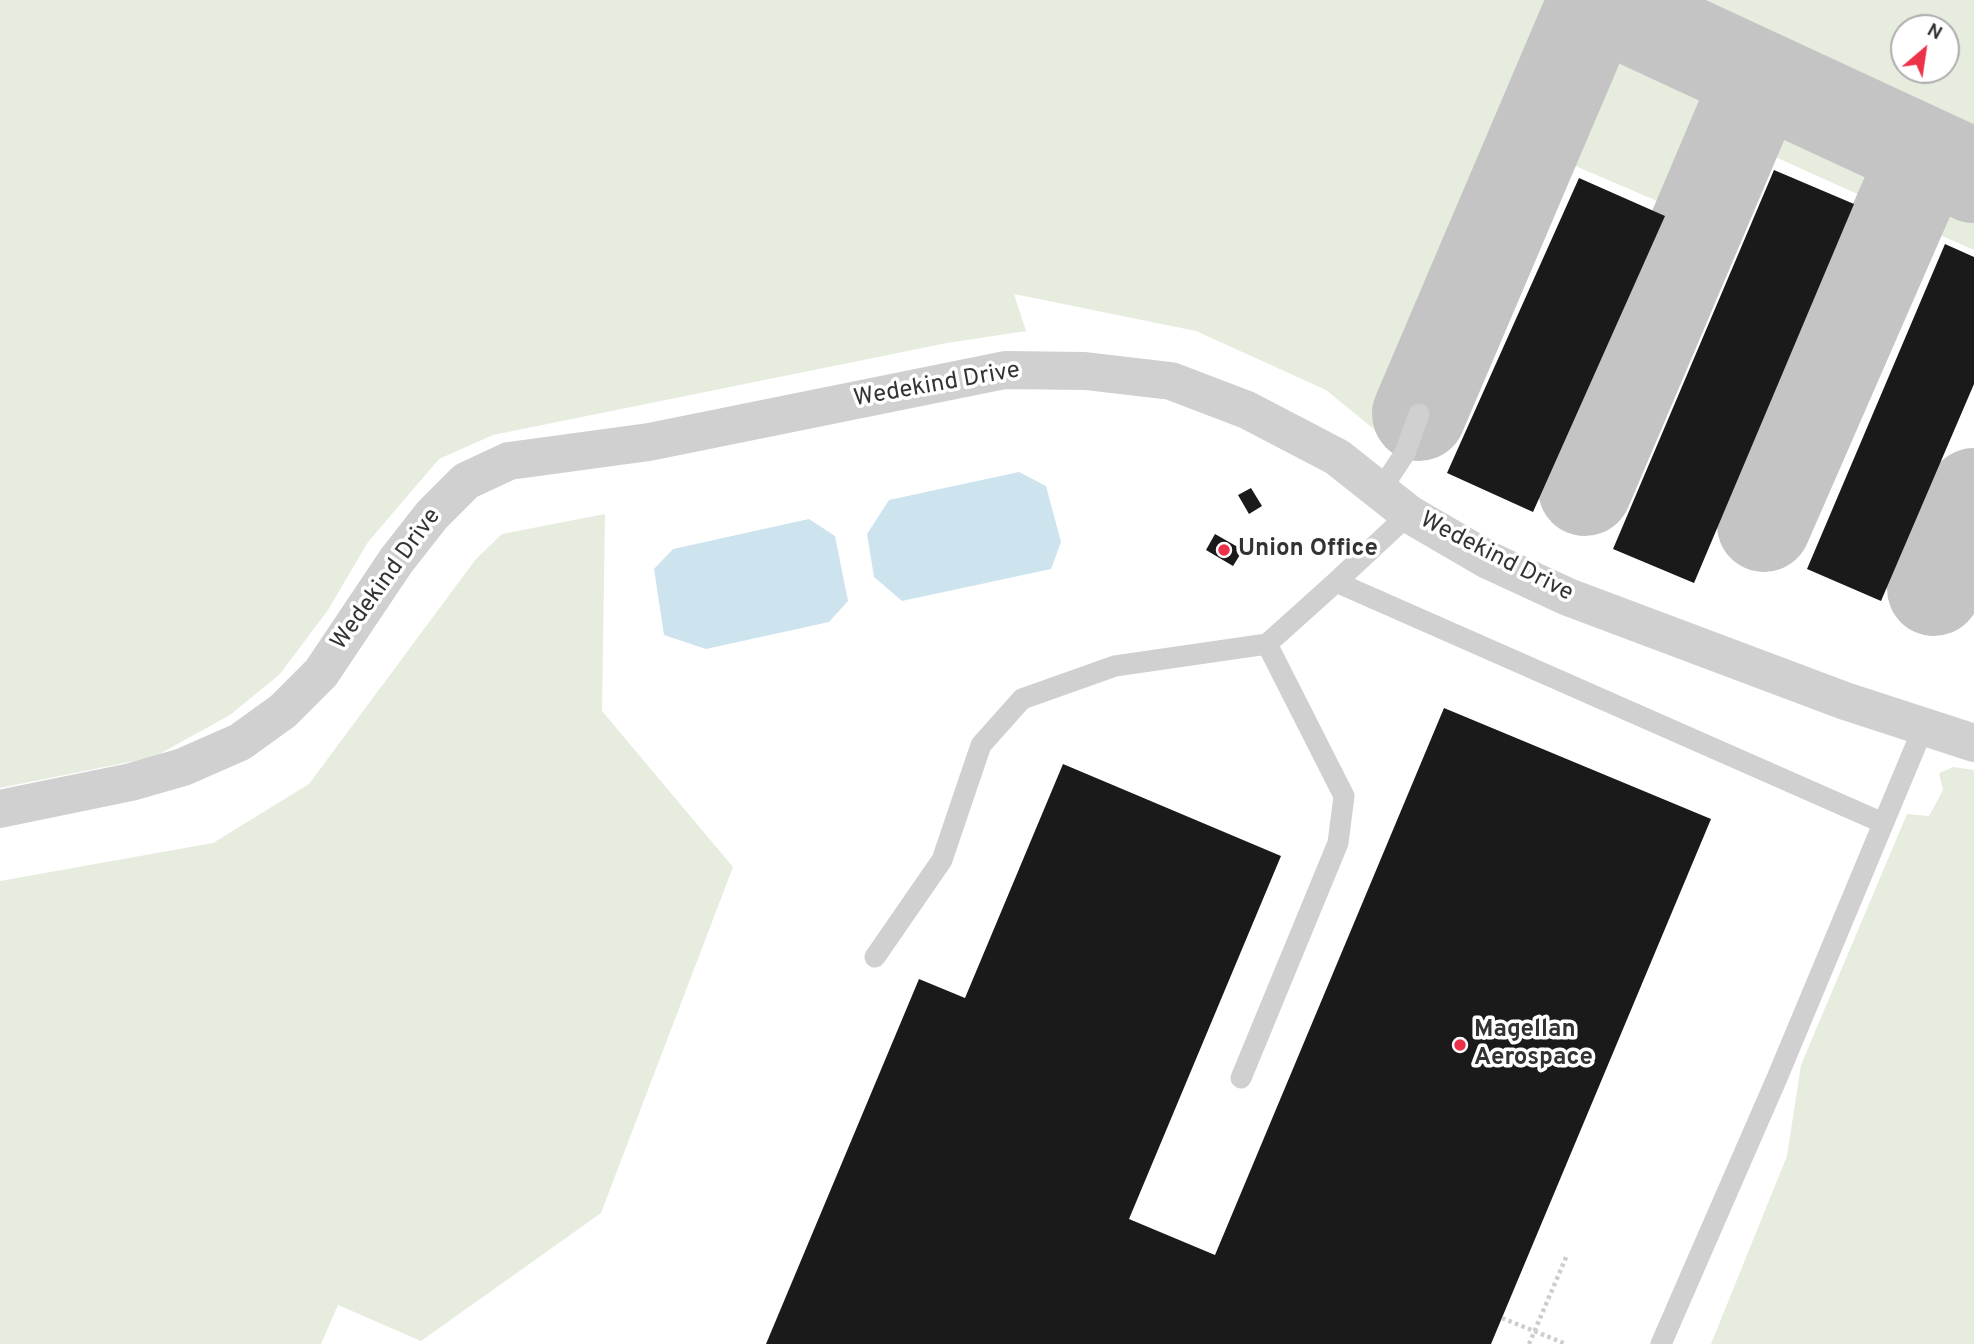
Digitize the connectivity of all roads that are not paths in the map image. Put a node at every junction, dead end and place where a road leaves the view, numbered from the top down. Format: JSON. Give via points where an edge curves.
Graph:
{"nodes":[{"id":1,"x":1419,"y":414,"type":"dead end"},
{"id":2,"x":1395,"y":502,"type":"junction"},
{"id":3,"x":1336,"y":582,"type":"junction"},
{"id":4,"x":1267,"y":644,"type":"junction"},
{"id":5,"x":1924,"y":726,"type":"junction"},
{"id":6,"x":1974,"y":743,"type":"edge"},
{"id":7,"x":0,"y":809,"type":"edge"},
{"id":8,"x":1883,"y":823,"type":"junction"},
{"id":9,"x":875,"y":957,"type":"dead end"},
{"id":10,"x":1241,"y":1078,"type":"dead end"},
{"id":11,"x":1661,"y":1344,"type":"edge"}],
"edges":[{"from":1,"to":2,"type":"lane"},
{"from":2,"to":3,"type":"lane"},
{"from":2,"to":5,"type":"street","name":"Wedekind Drive","via":[[1488,560],[1568,597],[1844,701]]},
{"from":2,"to":7,"type":"street","name":"Wedekind Drive","via":[[1337,457],[1247,410],[1171,381],[1085,371],[1005,370],[649,442],[509,461],[466,481],[432,515],[321,673],[283,711],[240,742],[183,767],[131,782]]},
{"from":3,"to":4,"type":"lane"},
{"from":3,"to":8,"type":"lane"},
{"from":4,"to":9,"type":"lane","via":[[1115,666],[1022,699],[981,745],[942,860]]},
{"from":4,"to":10,"type":"lane","via":[[1343,796],[1338,843]]},
{"from":5,"to":6,"type":"street","name":"Wedekind Drive"},
{"from":5,"to":8,"type":"lane"},
{"from":8,"to":11,"type":"lane"}]}
